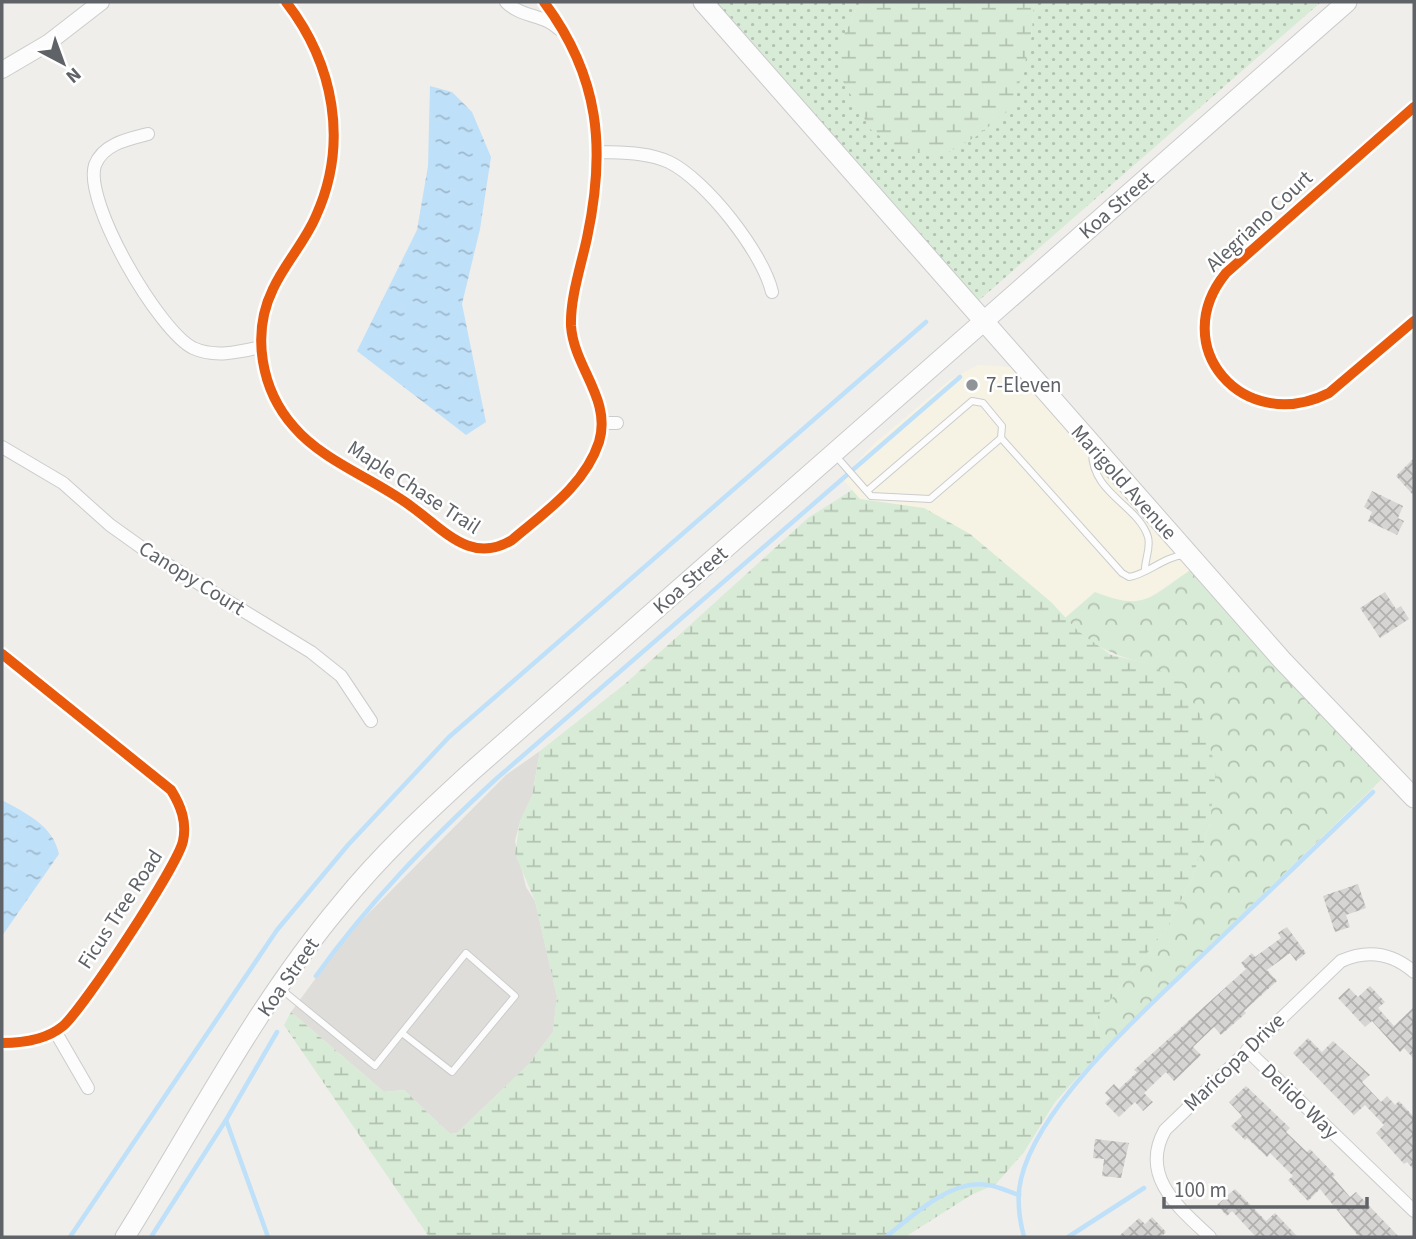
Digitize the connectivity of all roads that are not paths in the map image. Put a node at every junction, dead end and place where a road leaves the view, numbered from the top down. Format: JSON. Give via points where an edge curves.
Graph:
{"nodes":[{"id":1,"x":101,"y":2,"type":"edge"},
{"id":2,"x":288,"y":2,"type":"edge"},
{"id":3,"x":506,"y":2,"type":"edge"},
{"id":4,"x":544,"y":2,"type":"edge"},
{"id":5,"x":703,"y":2,"type":"edge"},
{"id":6,"x":1347,"y":2,"type":"edge"},
{"id":7,"x":566,"y":37,"type":"junction"},
{"id":8,"x":2,"y":71,"type":"edge"},
{"id":9,"x":1414,"y":107,"type":"edge"},
{"id":10,"x":148,"y":134,"type":"dead end"},
{"id":11,"x":599,"y":152,"type":"junction"},
{"id":12,"x":772,"y":292,"type":"dead end"},
{"id":13,"x":1414,"y":321,"type":"edge"},
{"id":14,"x":984,"y":322,"type":"junction"},
{"id":15,"x":261,"y":347,"type":"junction"},
{"id":16,"x":617,"y":423,"type":"dead end"},
{"id":17,"x":602,"y":424,"type":"junction"},
{"id":18,"x":1001,"y":438,"type":"junction"},
{"id":19,"x":1092,"y":446,"type":"junction"},
{"id":20,"x":2,"y":447,"type":"edge"},
{"id":21,"x":834,"y":454,"type":"junction"},
{"id":22,"x":867,"y":491,"type":"junction"},
{"id":23,"x":1189,"y":555,"type":"junction"},
{"id":24,"x":1145,"y":569,"type":"junction"},
{"id":25,"x":2,"y":654,"type":"edge"},
{"id":26,"x":371,"y":721,"type":"dead end"},
{"id":27,"x":1414,"y":798,"type":"edge"},
{"id":28,"x":1414,"y":972,"type":"edge"},
{"id":29,"x":279,"y":988,"type":"junction"},
{"id":30,"x":55,"y":1031,"type":"junction"},
{"id":31,"x":402,"y":1033,"type":"junction"},
{"id":32,"x":2,"y":1044,"type":"edge"},
{"id":33,"x":1247,"y":1050,"type":"junction"},
{"id":34,"x":88,"y":1088,"type":"dead end"},
{"id":35,"x":1414,"y":1211,"type":"edge"},
{"id":36,"x":125,"y":1237,"type":"edge"},
{"id":37,"x":1210,"y":1237,"type":"edge"}],
"edges":[{"from":1,"to":8,"type":"street"},
{"from":2,"to":15,"type":"street","name":"Maple Chase Trail","via":[[324,68],[334,116],[334,149],[317,215],[267,302]]},
{"from":3,"to":7,"type":"street","via":[[523,15],[553,23]]},
{"from":4,"to":7,"type":"street","name":"Maple Chase Trail"},
{"from":5,"to":14,"type":"main road","name":"Marigold Avenue"},
{"from":6,"to":14,"type":"main road","name":"Koa Street"},
{"from":7,"to":11,"type":"street","name":"Maple Chase Trail","via":[[588,88]]},
{"from":9,"to":13,"type":"street","name":"Alegriano Court","via":[[1226,273],[1209,302],[1205,332],[1211,356],[1230,385],[1261,403],[1286,406],[1329,393]]},
{"from":10,"to":15,"type":"street","via":[[109,148],[94,169],[95,194],[120,249],[158,311],[187,344],[218,354]]},
{"from":11,"to":12,"type":"street","via":[[656,157],[687,173],[757,253]]},
{"from":11,"to":17,"type":"street","name":"Maple Chase Trail","via":[[595,200],[571,319],[575,346],[598,398]]},
{"from":14,"to":19,"type":"main road","name":"Marigold Avenue"},
{"from":14,"to":21,"type":"main road","name":"Koa Street"},
{"from":15,"to":17,"type":"street","name":"Maple Chase Trail","via":[[273,395],[302,436],[397,496],[460,544],[479,551],[502,547],[569,490],[592,460]]},
{"from":16,"to":17,"type":"street"},
{"from":18,"to":22,"type":"lane","via":[[930,499],[871,496]]},
{"from":18,"to":22,"type":"lane","via":[[1002,426],[983,403],[972,401]]},
{"from":18,"to":24,"type":"lane","via":[[1122,573],[1136,576]]},
{"from":19,"to":23,"type":"main road","name":"Marigold Avenue"},
{"from":19,"to":24,"type":"lane","via":[[1097,477],[1149,540]]},
{"from":20,"to":26,"type":"street","name":"Canopy Court","via":[[63,482],[152,555],[311,652],[341,676]]},
{"from":21,"to":22,"type":"lane"},
{"from":21,"to":29,"type":"main road","name":"Koa Street","via":[[400,838],[341,904]]},
{"from":23,"to":24,"type":"lane"},
{"from":23,"to":27,"type":"main road","name":"Marigold Avenue"},
{"from":25,"to":30,"type":"street","name":"Ficus Tree Road","via":[[161,782],[178,802],[184,823],[183,844],[174,863],[79,1008]]},
{"from":28,"to":33,"type":"street","name":"Maricopa Drive","via":[[1395,959],[1374,953],[1341,961]]},
{"from":29,"to":31,"type":"lane","via":[[375,1066]]},
{"from":29,"to":36,"type":"main road","name":"Koa Street"},
{"from":30,"to":32,"type":"street","name":"Ficus Tree Road","via":[[29,1041]]},
{"from":30,"to":34,"type":"street"},
{"from":31,"to":31,"type":"lane","via":[[466,953],[515,996],[452,1072]]},
{"from":33,"to":35,"type":"street","name":"Delido Way"},
{"from":33,"to":37,"type":"street","name":"Maricopa Drive","via":[[1172,1121],[1157,1149],[1163,1187]]}]}
